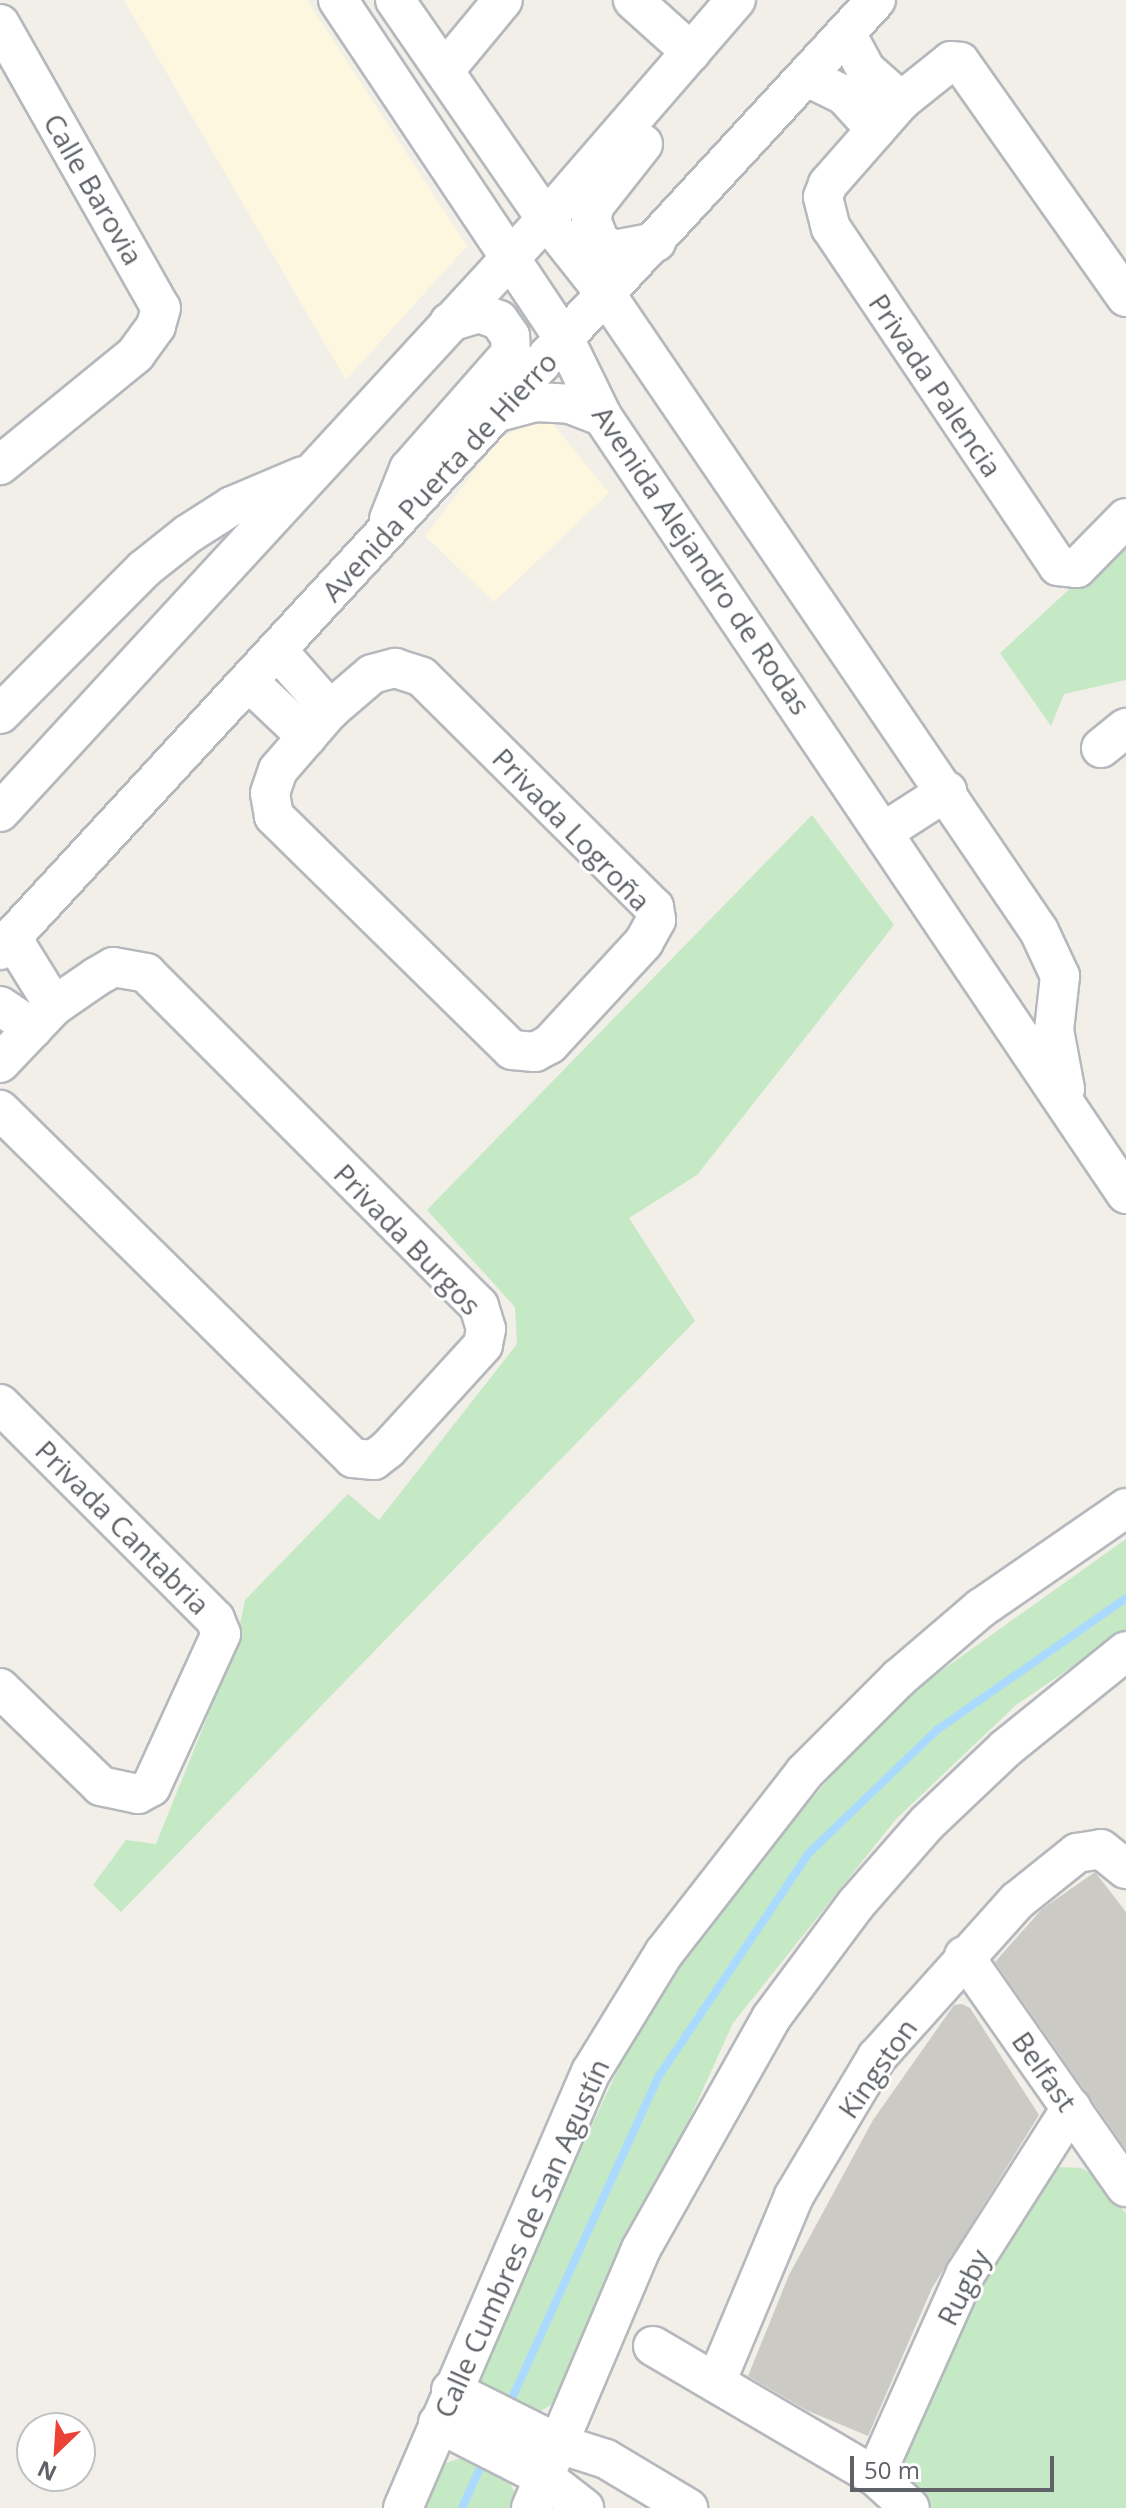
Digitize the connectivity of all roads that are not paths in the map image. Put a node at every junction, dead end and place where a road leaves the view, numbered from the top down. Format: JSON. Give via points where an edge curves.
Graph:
{"nodes":[{"id":1,"x":338,"y":0,"type":"edge"},
{"id":2,"x":395,"y":0,"type":"edge"},
{"id":3,"x":503,"y":0,"type":"edge"},
{"id":4,"x":633,"y":0,"type":"edge"},
{"id":5,"x":736,"y":0,"type":"edge"},
{"id":6,"x":876,"y":0,"type":"edge"},
{"id":7,"x":0,"y":24,"type":"edge"},
{"id":8,"x":846,"y":33,"type":"junction"},
{"id":9,"x":700,"y":42,"type":"junction"},
{"id":10,"x":444,"y":71,"type":"junction"},
{"id":11,"x":807,"y":77,"type":"junction"},
{"id":12,"x":901,"y":101,"type":"junction"},
{"id":13,"x":876,"y":130,"type":"junction"},
{"id":14,"x":546,"y":219,"type":"junction"},
{"id":15,"x":656,"y":242,"type":"junction"},
{"id":16,"x":509,"y":256,"type":"junction"},
{"id":17,"x":607,"y":296,"type":"junction"},
{"id":18,"x":1126,"y":297,"type":"edge"},
{"id":19,"x":449,"y":322,"type":"junction"},
{"id":20,"x":565,"y":340,"type":"junction"},
{"id":21,"x":502,"y":411,"type":"junction"},
{"id":22,"x":602,"y":416,"type":"junction"},
{"id":23,"x":5,"y":449,"type":"edge"},
{"id":24,"x":316,"y":471,"type":"junction"},
{"id":25,"x":1126,"y":518,"type":"edge"},
{"id":26,"x":386,"y":534,"type":"junction"},
{"id":27,"x":278,"y":651,"type":"junction"},
{"id":28,"x":249,"y":682,"type":"junction"},
{"id":29,"x":0,"y":714,"type":"edge"},
{"id":30,"x":318,"y":724,"type":"junction"},
{"id":31,"x":947,"y":791,"type":"junction"},
{"id":32,"x":0,"y":812,"type":"edge"},
{"id":33,"x":885,"y":831,"type":"junction"},
{"id":34,"x":6,"y":944,"type":"edge"},
{"id":35,"x":1058,"y":996,"type":"junction"},
{"id":36,"x":1003,"y":1005,"type":"junction"},
{"id":37,"x":0,"y":1006,"type":"edge"},
{"id":38,"x":44,"y":1017,"type":"junction"},
{"id":39,"x":0,"y":1063,"type":"edge"},
{"id":40,"x":0,"y":1110,"type":"edge"},
{"id":41,"x":1073,"y":1117,"type":"junction"},
{"id":42,"x":1126,"y":1194,"type":"edge"},
{"id":43,"x":0,"y":1404,"type":"edge"},
{"id":44,"x":1126,"y":1508,"type":"edge"},
{"id":45,"x":1126,"y":1651,"type":"edge"},
{"id":46,"x":0,"y":1688,"type":"edge"},
{"id":47,"x":1126,"y":1869,"type":"edge"},
{"id":48,"x":964,"y":1956,"type":"junction"},
{"id":49,"x":1071,"y":2108,"type":"junction"},
{"id":50,"x":1126,"y":2187,"type":"edge"},
{"id":51,"x":653,"y":2346,"type":"dead end"},
{"id":52,"x":717,"y":2380,"type":"junction"},
{"id":53,"x":444,"y":2407,"type":"junction"},
{"id":54,"x":544,"y":2476,"type":"edge"},
{"id":55,"x":875,"y":2476,"type":"junction"},
{"id":56,"x":403,"y":2508,"type":"edge"},
{"id":57,"x":584,"y":2508,"type":"edge"},
{"id":58,"x":688,"y":2508,"type":"edge"},
{"id":59,"x":910,"y":2508,"type":"edge"}],
"edges":[{"from":1,"to":16,"type":"street","name":"Avenida Alejandro de Rodas"},
{"from":2,"to":10,"type":"street","name":"Avenida Alejandro de Rodas"},
{"from":3,"to":10,"type":"street"},
{"from":4,"to":9,"type":"street"},
{"from":5,"to":9,"type":"street"},
{"from":6,"to":8,"type":"street","name":"Avenida Puerta de Hierro"},
{"from":7,"to":23,"type":"street","name":"Calle Barovia","via":[[161,308],[156,326],[136,354]]},
{"from":8,"to":11,"type":"street","name":"Avenida Puerta de Hierro"},
{"from":8,"to":12,"type":"street","via":[[866,70]]},
{"from":9,"to":14,"type":"street"},
{"from":9,"to":15,"type":"street","via":[[683,95],[595,205],[591,219],[600,242],[614,250]]},
{"from":10,"to":14,"type":"street","name":"Avenida Alejandro de Rodas"},
{"from":11,"to":13,"type":"street","via":[[844,95]]},
{"from":11,"to":15,"type":"street","name":"Avenida Puerta de Hierro"},
{"from":12,"to":13,"type":"street","name":"Privada Palencia"},
{"from":12,"to":18,"type":"street","name":"Privada Palencia","via":[[951,61],[965,65]]},
{"from":13,"to":25,"type":"street","name":"Privada Palencia","via":[[828,184],[822,207],[831,228],[1058,566],[1077,568]]},
{"from":14,"to":16,"type":"street"},
{"from":14,"to":17,"type":"street","name":"Avenida Alejandro de Rodas"},
{"from":15,"to":17,"type":"street","name":"Avenida Puerta de Hierro"},
{"from":16,"to":19,"type":"street"},
{"from":16,"to":20,"type":"street","name":"Avenida Alejandro de Rodas"},
{"from":17,"to":20,"type":"street","name":"Avenida Puerta de Hierro"},
{"from":17,"to":31,"type":"street","name":"Avenida Alejandro de Rodas"},
{"from":19,"to":24,"type":"street"},
{"from":19,"to":26,"type":"street","via":[[479,313],[499,320],[510,336],[511,353],[409,469]]},
{"from":20,"to":21,"type":"street","name":"Avenida Puerta de Hierro"},
{"from":20,"to":22,"type":"street","name":"Avenida Alejandro de Rodas"},
{"from":21,"to":22,"type":"street","via":[[535,402],[570,404]]},
{"from":21,"to":26,"type":"street","name":"Avenida Puerta de Hierro"},
{"from":22,"to":33,"type":"street","name":"Avenida Alejandro de Rodas"},
{"from":24,"to":29,"type":"street","via":[[232,506],[188,534],[144,569]]},
{"from":24,"to":32,"type":"street"},
{"from":26,"to":27,"type":"street","name":"Avenida Puerta de Hierro"},
{"from":27,"to":28,"type":"street","name":"Avenida Puerta de Hierro"},
{"from":27,"to":30,"type":"street"},
{"from":28,"to":30,"type":"street"},
{"from":28,"to":34,"type":"street","name":"Avenida Puerta de Hierro"},
{"from":30,"to":30,"type":"street","name":"Privada Logroña","via":[[278,770],[270,793],[274,816],[512,1050],[525,1054],[550,1044],[644,942],[656,920],[654,907],[412,670],[372,674]]},
{"from":31,"to":33,"type":"street"},
{"from":31,"to":35,"type":"street","name":"Avenida Alejandro de Rodas","via":[[1053,956],[1060,976]]},
{"from":33,"to":36,"type":"street","name":"Avenida Alejandro de Rodas"},
{"from":34,"to":38,"type":"street"},
{"from":35,"to":36,"type":"street","via":[[1033,1010]]},
{"from":35,"to":41,"type":"street","name":"Avenida Alejandro de Rodas","via":[[1054,1030]]},
{"from":36,"to":41,"type":"street","name":"Avenida Alejandro de Rodas"},
{"from":37,"to":38,"type":"street"},
{"from":38,"to":39,"type":"street","name":"Privada Burgos"},
{"from":38,"to":40,"type":"street","name":"Privada Burgos","via":[[113,967],[146,973],[479,1306],[486,1329],[483,1345],[388,1449],[374,1460],[353,1458]]},
{"from":41,"to":42,"type":"street","name":"Avenida Alejandro de Rodas"},
{"from":43,"to":46,"type":"street","name":"Privada Cantabria","via":[[215,1619],[221,1634],[151,1787],[138,1794],[101,1786]]},
{"from":44,"to":53,"type":"street","name":"Calle Cumbres de San Agustín","via":[[981,1608],[899,1678],[805,1772],[749,1840],[664,1953],[591,2072]]},
{"from":45,"to":54,"type":"street","via":[[1006,1748],[927,1823],[856,1904],[771,2018],[641,2249]]},
{"from":47,"to":48,"type":"street","name":"Kingston","via":[[1101,1849],[1077,1853],[1017,1901]]},
{"from":48,"to":49,"type":"street","name":"Belfast"},
{"from":48,"to":52,"type":"street","name":"Kingston","via":[[877,2057],[794,2196]]},
{"from":49,"to":50,"type":"street","name":"Belfast"},
{"from":49,"to":55,"type":"street","name":"Rugby","via":[[966,2273]]},
{"from":51,"to":52,"type":"street"},
{"from":52,"to":55,"type":"street"},
{"from":53,"to":54,"type":"street"},
{"from":53,"to":56,"type":"street","name":"Calle Cumbres de San Agustín"},
{"from":54,"to":57,"type":"street"},
{"from":54,"to":58,"type":"street","via":[[606,2459]]},
{"from":55,"to":59,"type":"street"}]}
